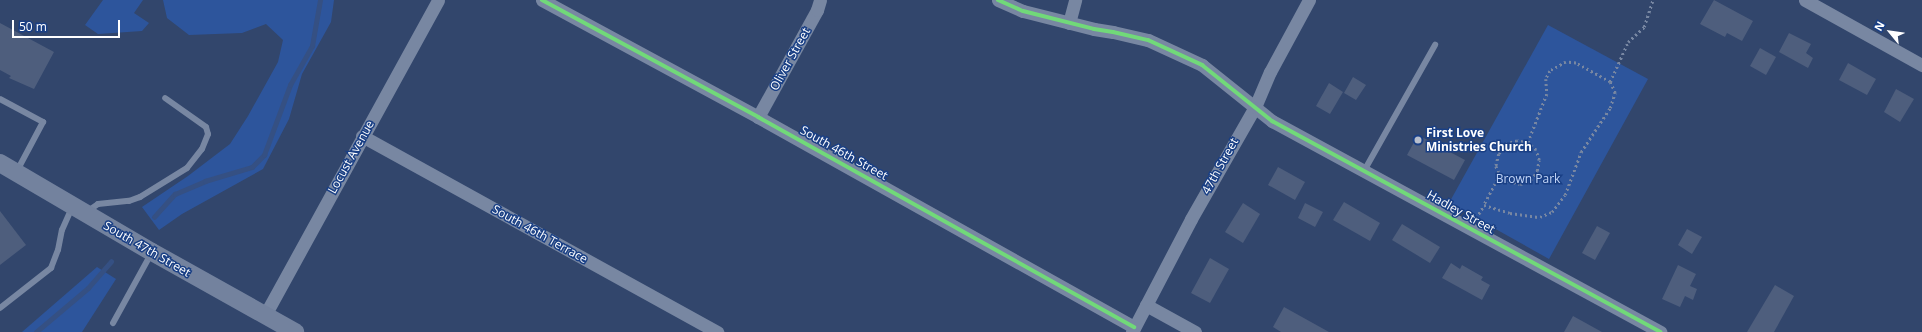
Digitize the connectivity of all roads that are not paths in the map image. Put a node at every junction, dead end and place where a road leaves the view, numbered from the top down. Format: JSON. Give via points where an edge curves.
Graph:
{"nodes":[{"id":1,"x":438,"y":0,"type":"edge"},
{"id":2,"x":542,"y":0,"type":"edge"},
{"id":3,"x":820,"y":0,"type":"edge"},
{"id":4,"x":998,"y":0,"type":"edge"},
{"id":5,"x":1075,"y":0,"type":"edge"},
{"id":6,"x":1309,"y":0,"type":"edge"},
{"id":7,"x":1805,"y":0,"type":"edge"},
{"id":8,"x":1069,"y":23,"type":"junction"},
{"id":9,"x":1435,"y":45,"type":"dead end"},
{"id":10,"x":1922,"y":65,"type":"edge"},
{"id":11,"x":0,"y":98,"type":"edge"},
{"id":12,"x":165,"y":98,"type":"dead end"},
{"id":13,"x":1255,"y":107,"type":"junction"},
{"id":14,"x":758,"y":117,"type":"junction"},
{"id":15,"x":362,"y":136,"type":"junction"},
{"id":16,"x":0,"y":163,"type":"edge"},
{"id":17,"x":1364,"y":171,"type":"junction"},
{"id":18,"x":16,"y":172,"type":"junction"},
{"id":19,"x":79,"y":210,"type":"junction"},
{"id":20,"x":152,"y":252,"type":"junction"},
{"id":21,"x":1146,"y":305,"type":"junction"},
{"id":22,"x":0,"y":308,"type":"edge"},
{"id":23,"x":265,"y":315,"type":"junction"},
{"id":24,"x":113,"y":323,"type":"dead end"},
{"id":25,"x":1133,"y":330,"type":"edge"},
{"id":26,"x":295,"y":332,"type":"edge"},
{"id":27,"x":717,"y":332,"type":"edge"},
{"id":28,"x":1195,"y":332,"type":"edge"},
{"id":29,"x":1660,"y":332,"type":"edge"}],
"edges":[{"from":1,"to":15,"type":"street","name":"Locust Avenue"},
{"from":2,"to":14,"type":"street","name":"South 46th Street"},
{"from":3,"to":14,"type":"street","name":"Oliver Street"},
{"from":4,"to":8,"type":"street","name":"Hadley Street","via":[[1023,11]]},
{"from":5,"to":8,"type":"street"},
{"from":6,"to":13,"type":"street","name":"47th Street","via":[[1270,72]]},
{"from":7,"to":10,"type":"street"},
{"from":8,"to":13,"type":"street","name":"Hadley Street","via":[[1148,40],[1202,65]]},
{"from":9,"to":17,"type":"lane"},
{"from":11,"to":18,"type":"lane","via":[[43,122]]},
{"from":12,"to":19,"type":"lane","via":[[206,127],[208,134],[202,150],[187,168],[140,197],[128,202],[98,204]]},
{"from":13,"to":17,"type":"street","name":"Hadley Street","via":[[1272,121]]},
{"from":13,"to":21,"type":"street","name":"47th Street"},
{"from":14,"to":25,"type":"street","name":"South 46th Street"},
{"from":15,"to":23,"type":"street","name":"Locust Avenue"},
{"from":15,"to":27,"type":"street","name":"South 46th Terrace"},
{"from":16,"to":18,"type":"main road","name":"South 47th Street"},
{"from":17,"to":29,"type":"street","name":"Hadley Street"},
{"from":18,"to":19,"type":"main road","name":"South 47th Street"},
{"from":19,"to":20,"type":"main road","name":"South 47th Street"},
{"from":19,"to":22,"type":"lane","via":[[62,230],[51,268]]},
{"from":20,"to":23,"type":"main road","name":"South 47th Street"},
{"from":20,"to":24,"type":"lane"},
{"from":21,"to":25,"type":"street","name":"47th Street"},
{"from":21,"to":28,"type":"street"},
{"from":23,"to":26,"type":"main road","name":"South 47th Street"}]}
